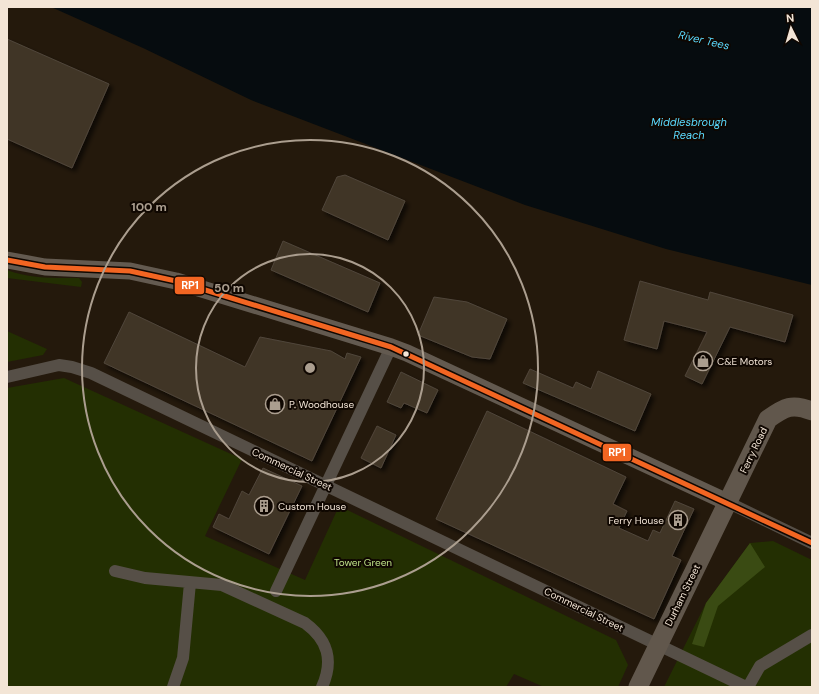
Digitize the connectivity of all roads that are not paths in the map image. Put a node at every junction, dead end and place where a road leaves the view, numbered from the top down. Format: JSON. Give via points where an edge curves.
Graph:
{"nodes":[{"id":1,"x":7,"y":260,"type":"edge"},
{"id":2,"x":391,"y":347,"type":"junction"},
{"id":3,"x":7,"y":377,"type":"edge"},
{"id":4,"x":812,"y":411,"type":"edge"},
{"id":5,"x":326,"y":485,"type":"junction"},
{"id":6,"x":727,"y":502,"type":"junction"},
{"id":7,"x":812,"y":543,"type":"edge"},
{"id":8,"x":115,"y":572,"type":"dead end"},
{"id":9,"x":190,"y":582,"type":"junction"},
{"id":10,"x":276,"y":590,"type":"dead end"},
{"id":11,"x":812,"y":634,"type":"edge"},
{"id":12,"x":658,"y":644,"type":"junction"},
{"id":13,"x":173,"y":687,"type":"edge"},
{"id":14,"x":322,"y":687,"type":"edge"},
{"id":15,"x":638,"y":687,"type":"edge"},
{"id":16,"x":747,"y":687,"type":"edge"}],
"edges":[{"from":1,"to":2,"type":"street","via":[[45,267],[130,271],[176,281]]},
{"from":2,"to":5,"type":"street"},
{"from":2,"to":6,"type":"street"},
{"from":3,"to":5,"type":"street","name":"Commercial Street","via":[[59,365],[92,373]]},
{"from":4,"to":6,"type":"main road","name":"Ferry Road","via":[[800,406],[784,408],[768,419]]},
{"from":5,"to":10,"type":"street"},
{"from":5,"to":12,"type":"street","name":"Commercial Street"},
{"from":6,"to":7,"type":"street"},
{"from":6,"to":12,"type":"main road","name":"Durham Street"},
{"from":8,"to":9,"type":"street","via":[[144,578]]},
{"from":9,"to":13,"type":"street","via":[[183,658]]},
{"from":9,"to":14,"type":"street","via":[[222,584],[305,623],[326,645],[327,677]]},
{"from":11,"to":16,"type":"street","via":[[760,666]]},
{"from":12,"to":15,"type":"main road","name":"Durham Street"},
{"from":12,"to":16,"type":"street","name":"Commercial Street"}]}
